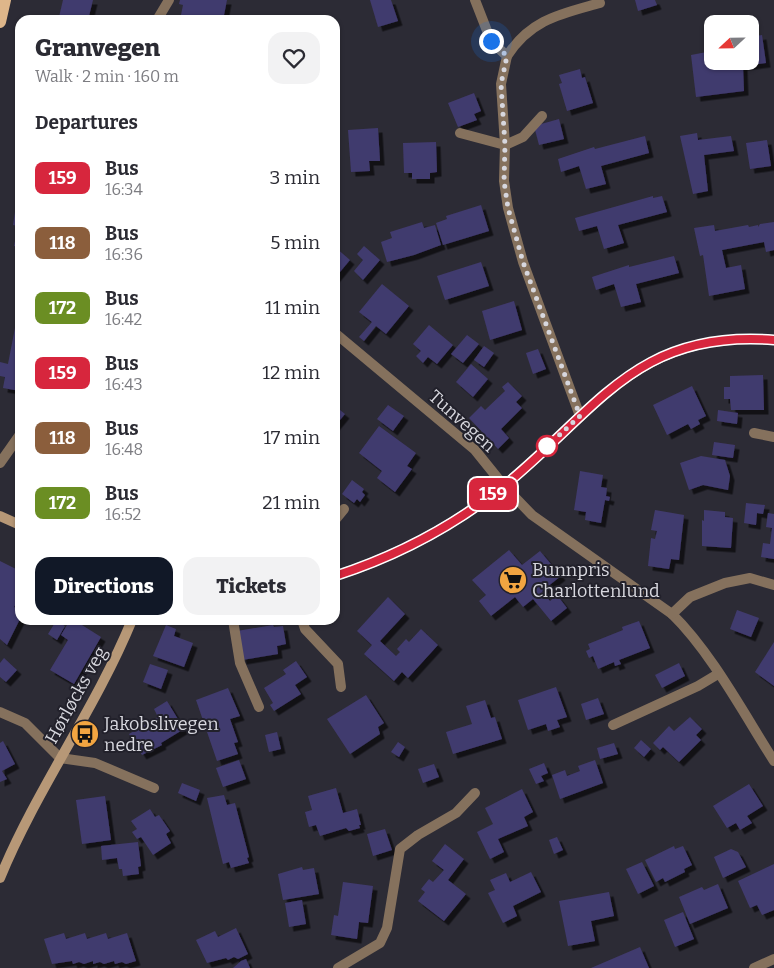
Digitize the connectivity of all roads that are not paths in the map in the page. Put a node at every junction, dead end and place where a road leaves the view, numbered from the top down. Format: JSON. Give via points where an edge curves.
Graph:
{"nodes":[{"id":1,"x":5,"y":0,"type":"edge"},
{"id":2,"x":169,"y":0,"type":"edge"},
{"id":3,"x":475,"y":0,"type":"edge"},
{"id":4,"x":600,"y":3,"type":"dead end"},
{"id":5,"x":160,"y":15,"type":"edge"},
{"id":6,"x":0,"y":22,"type":"edge"},
{"id":7,"x":507,"y":56,"type":"junction"},
{"id":8,"x":542,"y":116,"type":"dead end"},
{"id":9,"x":460,"y":133,"type":"dead end"},
{"id":10,"x":505,"y":145,"type":"junction"},
{"id":11,"x":340,"y":337,"type":"edge"},
{"id":12,"x":774,"y":340,"type":"edge"},
{"id":13,"x":580,"y":416,"type":"junction"},
{"id":14,"x":754,"y":433,"type":"dead end"},
{"id":15,"x":774,"y":437,"type":"edge"},
{"id":16,"x":15,"y":442,"type":"edge"},
{"id":17,"x":0,"y":463,"type":"edge"},
{"id":18,"x":504,"y":486,"type":"junction"},
{"id":19,"x":344,"y":509,"type":"dead end"},
{"id":20,"x":340,"y":514,"type":"edge"},
{"id":21,"x":0,"y":516,"type":"edge"},
{"id":22,"x":15,"y":523,"type":"edge"},
{"id":23,"x":340,"y":574,"type":"edge"},
{"id":24,"x":774,"y":586,"type":"edge"},
{"id":25,"x":672,"y":614,"type":"junction"},
{"id":26,"x":130,"y":625,"type":"edge"},
{"id":27,"x":234,"y":625,"type":"edge"},
{"id":28,"x":304,"y":625,"type":"edge"},
{"id":29,"x":718,"y":674,"type":"junction"},
{"id":30,"x":341,"y":687,"type":"dead end"},
{"id":31,"x":259,"y":707,"type":"dead end"},
{"id":32,"x":0,"y":712,"type":"edge"},
{"id":33,"x":613,"y":725,"type":"dead end"},
{"id":34,"x":60,"y":758,"type":"junction"},
{"id":35,"x":774,"y":761,"type":"edge"},
{"id":36,"x":154,"y":788,"type":"dead end"},
{"id":37,"x":475,"y":793,"type":"dead end"},
{"id":38,"x":0,"y":878,"type":"edge"},
{"id":39,"x":774,"y":959,"type":"edge"},
{"id":40,"x":338,"y":968,"type":"edge"},
{"id":41,"x":754,"y":968,"type":"edge"}],
"edges":[{"from":1,"to":6,"type":"main road"},
{"from":2,"to":5,"type":"street"},
{"from":3,"to":7,"type":"street","via":[[491,41]]},
{"from":4,"to":7,"type":"street","via":[[537,24]]},
{"from":7,"to":10,"type":"street","via":[[501,84]]},
{"from":8,"to":10,"type":"street","via":[[523,137]]},
{"from":9,"to":10,"type":"street"},
{"from":10,"to":13,"type":"street","via":[[504,181],[514,235]]},
{"from":11,"to":18,"type":"street","name":"Tunvegen","via":[[475,450]]},
{"from":12,"to":13,"type":"street","via":[[707,342],[667,354],[631,374]]},
{"from":13,"to":18,"type":"street"},
{"from":14,"to":15,"type":"street"},
{"from":16,"to":17,"type":"street"},
{"from":18,"to":23,"type":"street","via":[[415,544]]},
{"from":18,"to":25,"type":"street","name":"Tunvegen","via":[[532,515]]},
{"from":19,"to":20,"type":"street"},
{"from":21,"to":22,"type":"street"},
{"from":24,"to":25,"type":"street","via":[[750,578],[725,583],[690,597]]},
{"from":25,"to":29,"type":"street","name":"Tunvegen"},
{"from":26,"to":34,"type":"street","name":"Hørløcks veg","via":[[115,661]]},
{"from":27,"to":31,"type":"street","via":[[240,663]]},
{"from":28,"to":30,"type":"street","via":[[338,664]]},
{"from":29,"to":33,"type":"street"},
{"from":29,"to":35,"type":"street","name":"Tunvegen"},
{"from":32,"to":34,"type":"street","name":"Hørløcks veg","via":[[25,723]]},
{"from":34,"to":36,"type":"street","name":"Hørløcks veg","via":[[95,763]]},
{"from":34,"to":38,"type":"street","name":"Hørløcks veg","via":[[30,810]]},
{"from":37,"to":40,"type":"street","via":[[456,813],[400,849],[387,928],[380,943]]},
{"from":39,"to":41,"type":"street"}]}
